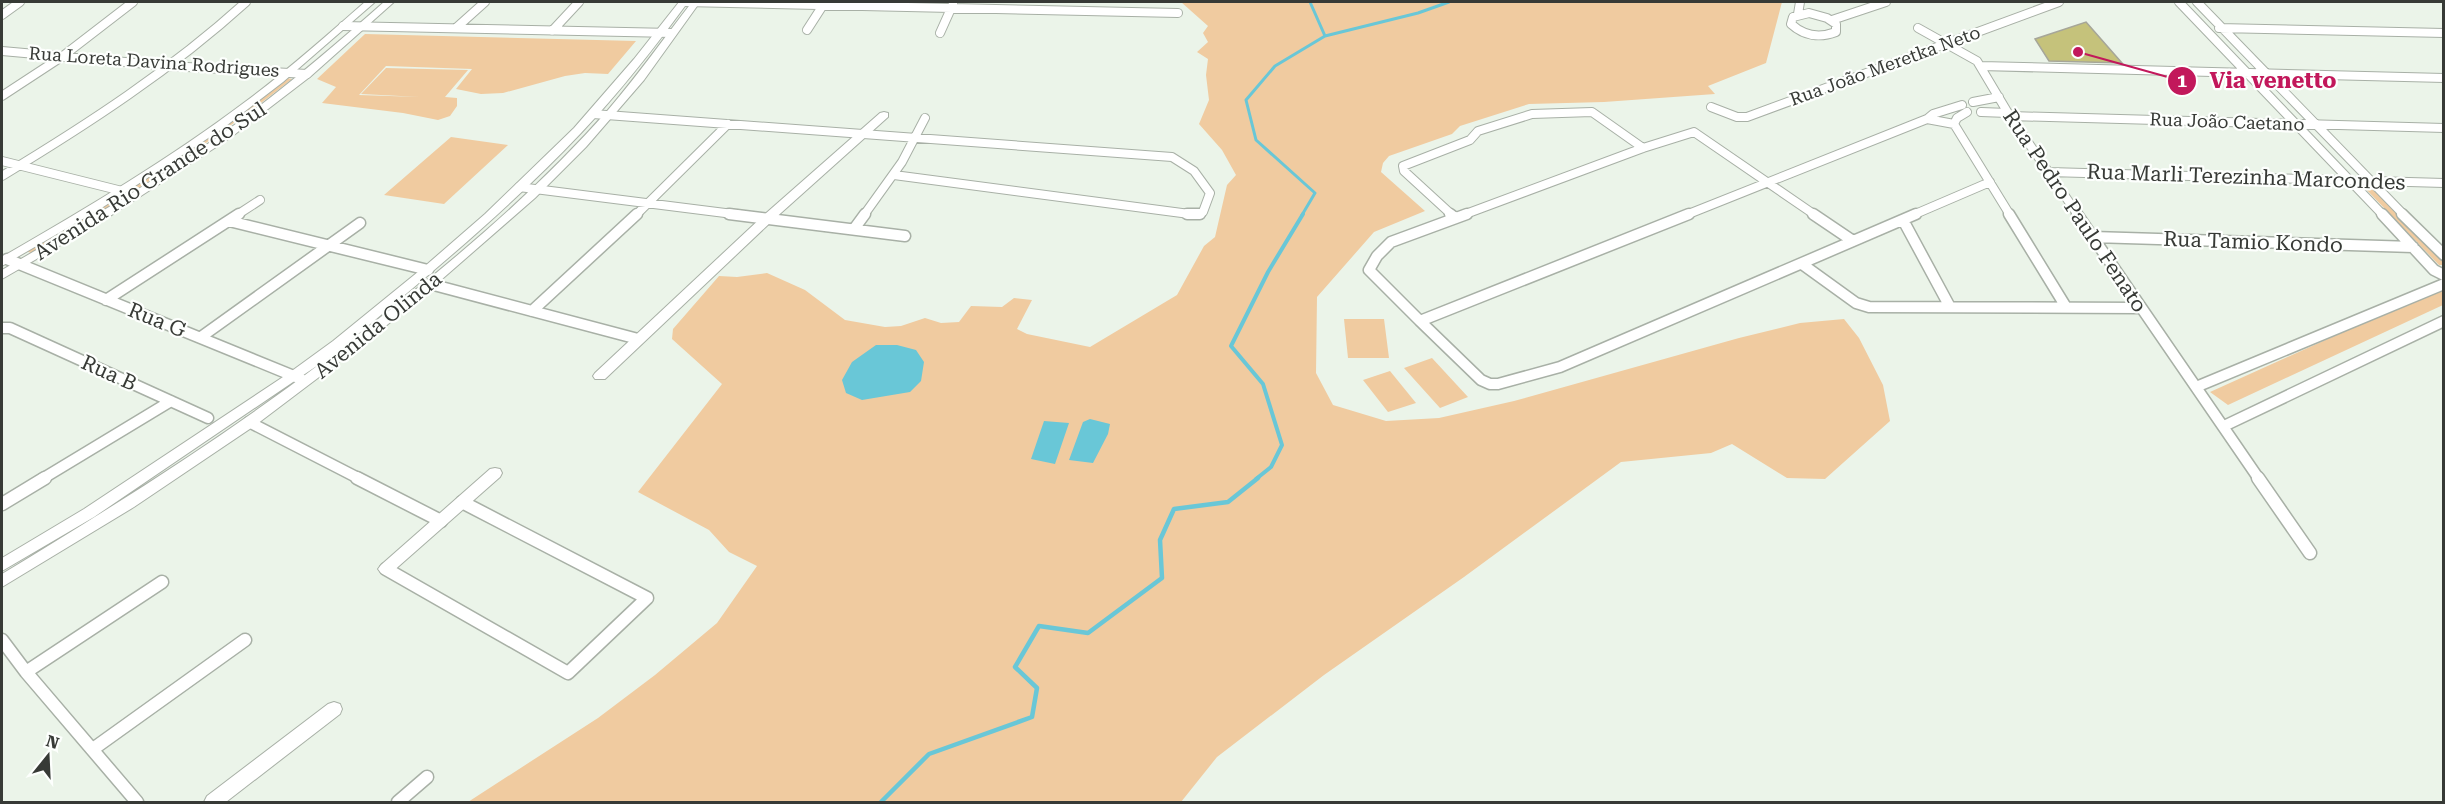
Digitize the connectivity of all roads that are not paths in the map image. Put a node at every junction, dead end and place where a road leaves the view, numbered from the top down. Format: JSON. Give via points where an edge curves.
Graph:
{"nodes":[{"id":1,"x":20,"y":2,"type":"edge"},
{"id":2,"x":133,"y":2,"type":"edge"},
{"id":3,"x":246,"y":2,"type":"edge"},
{"id":4,"x":370,"y":2,"type":"edge"},
{"id":5,"x":388,"y":2,"type":"edge"},
{"id":6,"x":485,"y":2,"type":"edge"},
{"id":7,"x":579,"y":2,"type":"edge"},
{"id":8,"x":683,"y":2,"type":"edge"},
{"id":9,"x":695,"y":2,"type":"edge"},
{"id":10,"x":1800,"y":2,"type":"edge"},
{"id":11,"x":1886,"y":2,"type":"edge"},
{"id":12,"x":2059,"y":2,"type":"edge"},
{"id":13,"x":2179,"y":2,"type":"edge"},
{"id":14,"x":2197,"y":2,"type":"edge"},
{"id":15,"x":824,"y":3,"type":"edge"},
{"id":16,"x":953,"y":5,"type":"edge"},
{"id":17,"x":1178,"y":13,"type":"dead end"},
{"id":18,"x":1798,"y":14,"type":"junction"},
{"id":19,"x":2,"y":15,"type":"edge"},
{"id":20,"x":1832,"y":20,"type":"junction"},
{"id":21,"x":343,"y":26,"type":"junction"},
{"id":22,"x":362,"y":26,"type":"junction"},
{"id":23,"x":456,"y":28,"type":"junction"},
{"id":24,"x":1918,"y":28,"type":"dead end"},
{"id":25,"x":2204,"y":28,"type":"junction"},
{"id":26,"x":2223,"y":28,"type":"junction"},
{"id":27,"x":807,"y":30,"type":"dead end"},
{"id":28,"x":552,"y":31,"type":"junction"},
{"id":29,"x":659,"y":33,"type":"junction"},
{"id":30,"x":672,"y":33,"type":"junction"},
{"id":31,"x":939,"y":33,"type":"dead end"},
{"id":32,"x":2444,"y":33,"type":"edge"},
{"id":33,"x":1946,"y":43,"type":"junction"},
{"id":34,"x":2,"y":51,"type":"edge"},
{"id":35,"x":63,"y":56,"type":"junction"},
{"id":36,"x":170,"y":66,"type":"junction"},
{"id":37,"x":1981,"y":66,"type":"junction"},
{"id":38,"x":289,"y":73,"type":"junction"},
{"id":39,"x":306,"y":74,"type":"junction"},
{"id":40,"x":2248,"y":74,"type":"junction"},
{"id":41,"x":2267,"y":75,"type":"junction"},
{"id":42,"x":2444,"y":78,"type":"edge"},
{"id":43,"x":2,"y":96,"type":"edge"},
{"id":44,"x":1999,"y":97,"type":"junction"},
{"id":45,"x":1973,"y":102,"type":"dead end"},
{"id":46,"x":1711,"y":107,"type":"dead end"},
{"id":47,"x":1981,"y":112,"type":"dead end"},
{"id":48,"x":592,"y":114,"type":"junction"},
{"id":49,"x":2009,"y":114,"type":"junction"},
{"id":50,"x":608,"y":115,"type":"junction"},
{"id":51,"x":884,"y":115,"type":"dead end"},
{"id":52,"x":925,"y":118,"type":"dead end"},
{"id":53,"x":1927,"y":119,"type":"junction"},
{"id":54,"x":728,"y":124,"type":"junction"},
{"id":55,"x":1954,"y":124,"type":"junction"},
{"id":56,"x":2298,"y":124,"type":"junction"},
{"id":57,"x":2316,"y":125,"type":"junction"},
{"id":58,"x":2444,"y":128,"type":"edge"},
{"id":59,"x":862,"y":134,"type":"junction"},
{"id":60,"x":917,"y":138,"type":"junction"},
{"id":61,"x":1643,"y":148,"type":"junction"},
{"id":62,"x":2,"y":161,"type":"edge"},
{"id":63,"x":19,"y":166,"type":"junction"},
{"id":64,"x":2049,"y":172,"type":"junction"},
{"id":65,"x":894,"y":175,"type":"junction"},
{"id":66,"x":2,"y":176,"type":"edge"},
{"id":67,"x":2351,"y":180,"type":"junction"},
{"id":68,"x":2368,"y":180,"type":"junction"},
{"id":69,"x":1769,"y":183,"type":"junction"},
{"id":70,"x":1990,"y":183,"type":"junction"},
{"id":71,"x":2444,"y":183,"type":"edge"},
{"id":72,"x":519,"y":187,"type":"junction"},
{"id":73,"x":538,"y":190,"type":"junction"},
{"id":74,"x":122,"y":191,"type":"junction"},
{"id":75,"x":260,"y":200,"type":"dead end"},
{"id":76,"x":649,"y":203,"type":"junction"},
{"id":77,"x":1454,"y":217,"type":"junction"},
{"id":78,"x":768,"y":218,"type":"junction"},
{"id":79,"x":1903,"y":220,"type":"junction"},
{"id":80,"x":229,"y":221,"type":"junction"},
{"id":81,"x":360,"y":222,"type":"dead end"},
{"id":82,"x":854,"y":229,"type":"junction"},
{"id":83,"x":469,"y":233,"type":"junction"},
{"id":84,"x":486,"y":235,"type":"junction"},
{"id":85,"x":905,"y":236,"type":"dead end"},
{"id":86,"x":2093,"y":237,"type":"junction"},
{"id":87,"x":1853,"y":241,"type":"junction"},
{"id":88,"x":328,"y":246,"type":"junction"},
{"id":89,"x":2412,"y":247,"type":"junction"},
{"id":90,"x":2444,"y":255,"type":"edge"},
{"id":91,"x":4,"y":261,"type":"edge"},
{"id":92,"x":1802,"y":264,"type":"junction"},
{"id":93,"x":19,"y":265,"type":"junction"},
{"id":94,"x":2,"y":275,"type":"edge"},
{"id":95,"x":2444,"y":275,"type":"edge"},
{"id":96,"x":429,"y":277,"type":"junction"},
{"id":97,"x":2444,"y":284,"type":"edge"},
{"id":98,"x":106,"y":300,"type":"junction"},
{"id":99,"x":2066,"y":306,"type":"junction"},
{"id":100,"x":1950,"y":307,"type":"junction"},
{"id":101,"x":2140,"y":308,"type":"junction"},
{"id":102,"x":532,"y":311,"type":"junction"},
{"id":103,"x":1420,"y":321,"type":"junction"},
{"id":104,"x":2444,"y":321,"type":"edge"},
{"id":105,"x":6,"y":328,"type":"edge"},
{"id":106,"x":201,"y":337,"type":"junction"},
{"id":107,"x":638,"y":339,"type":"junction"},
{"id":108,"x":600,"y":376,"type":"dead end"},
{"id":109,"x":300,"y":379,"type":"junction"},
{"id":110,"x":2196,"y":387,"type":"junction"},
{"id":111,"x":171,"y":400,"type":"junction"},
{"id":112,"x":208,"y":418,"type":"dead end"},
{"id":113,"x":249,"y":422,"type":"junction"},
{"id":114,"x":2224,"y":426,"type":"junction"},
{"id":115,"x":184,"y":458,"type":"junction"},
{"id":116,"x":495,"y":473,"type":"dead end"},
{"id":117,"x":4,"y":499,"type":"edge"},
{"id":118,"x":462,"y":502,"type":"junction"},
{"id":119,"x":441,"y":521,"type":"junction"},
{"id":120,"x":2310,"y":553,"type":"dead end"},
{"id":121,"x":2,"y":565,"type":"edge"},
{"id":122,"x":386,"y":569,"type":"joint"},
{"id":123,"x":2,"y":581,"type":"edge"},
{"id":124,"x":162,"y":582,"type":"dead end"},
{"id":125,"x":2,"y":640,"type":"edge"},
{"id":126,"x":245,"y":640,"type":"dead end"},
{"id":127,"x":26,"y":672,"type":"junction"},
{"id":128,"x":334,"y":709,"type":"dead end"},
{"id":129,"x":93,"y":749,"type":"junction"},
{"id":130,"x":427,"y":777,"type":"dead end"},
{"id":131,"x":137,"y":802,"type":"edge"},
{"id":132,"x":213,"y":802,"type":"edge"},
{"id":133,"x":398,"y":802,"type":"edge"}],
"edges":[{"from":1,"to":19,"type":"street"},
{"from":2,"to":35,"type":"street"},
{"from":3,"to":36,"type":"street"},
{"from":4,"to":21,"type":"street","name":"Avenida Rio Grande do Sul"},
{"from":5,"to":22,"type":"street","name":"Avenida Rio Grande do Sul"},
{"from":6,"to":23,"type":"street"},
{"from":7,"to":28,"type":"street"},
{"from":8,"to":9,"type":"street"},
{"from":8,"to":29,"type":"street","name":"Avenida Olinda"},
{"from":9,"to":15,"type":"street"},
{"from":9,"to":30,"type":"street","name":"Avenida Olinda"},
{"from":10,"to":18,"type":"street"},
{"from":11,"to":20,"type":"street"},
{"from":12,"to":33,"type":"street","name":"Rua João Meretka Neto"},
{"from":13,"to":25,"type":"street"},
{"from":14,"to":26,"type":"street"},
{"from":15,"to":16,"type":"street"},
{"from":15,"to":27,"type":"street"},
{"from":16,"to":17,"type":"street"},
{"from":16,"to":31,"type":"street"},
{"from":18,"to":20,"type":"street"},
{"from":18,"to":20,"type":"street","via":[[1791,20],[1795,28],[1816,35],[1836,32]]},
{"from":21,"to":22,"type":"street"},
{"from":21,"to":38,"type":"street","name":"Avenida Rio Grande do Sul"},
{"from":22,"to":23,"type":"street"},
{"from":22,"to":39,"type":"street","name":"Avenida Rio Grande do Sul"},
{"from":23,"to":28,"type":"street"},
{"from":24,"to":33,"type":"street","name":"Rua Pedro Paulo Fenato"},
{"from":25,"to":26,"type":"street"},
{"from":25,"to":40,"type":"street"},
{"from":26,"to":32,"type":"street"},
{"from":26,"to":41,"type":"street"},
{"from":28,"to":29,"type":"street"},
{"from":29,"to":30,"type":"street"},
{"from":29,"to":48,"type":"street","name":"Avenida Olinda"},
{"from":30,"to":50,"type":"street","name":"Avenida Olinda"},
{"from":33,"to":37,"type":"street","name":"Rua Pedro Paulo Fenato"},
{"from":33,"to":46,"type":"street","name":"Rua João Meretka Neto","via":[[1747,117]]},
{"from":34,"to":35,"type":"street","name":"Rua Loreta Davina Rodrigues"},
{"from":35,"to":36,"type":"street","name":"Rua Loreta Davina Rodrigues"},
{"from":35,"to":43,"type":"street"},
{"from":36,"to":38,"type":"street","name":"Rua Loreta Davina Rodrigues"},
{"from":36,"to":63,"type":"street","via":[[100,116]]},
{"from":37,"to":40,"type":"street"},
{"from":37,"to":44,"type":"street","name":"Rua Pedro Paulo Fenato"},
{"from":38,"to":39,"type":"street","name":"Rua Loreta Davina Rodrigues"},
{"from":38,"to":74,"type":"street","name":"Avenida Rio Grande do Sul"},
{"from":39,"to":93,"type":"street","name":"Avenida Rio Grande do Sul","via":[[221,139]]},
{"from":40,"to":41,"type":"street"},
{"from":40,"to":56,"type":"street"},
{"from":41,"to":42,"type":"street"},
{"from":41,"to":57,"type":"street"},
{"from":44,"to":45,"type":"street"},
{"from":44,"to":49,"type":"street","name":"Rua Pedro Paulo Fenato"},
{"from":47,"to":49,"type":"street","name":"Rua João Caetano"},
{"from":48,"to":50,"type":"street"},
{"from":48,"to":72,"type":"street","name":"Avenida Olinda"},
{"from":49,"to":56,"type":"street","name":"Rua João Caetano"},
{"from":49,"to":64,"type":"street","name":"Rua Pedro Paulo Fenato"},
{"from":50,"to":54,"type":"street"},
{"from":50,"to":73,"type":"street","name":"Avenida Olinda"},
{"from":51,"to":59,"type":"street"},
{"from":52,"to":60,"type":"street"},
{"from":53,"to":55,"type":"street"},
{"from":53,"to":55,"type":"street","via":[[1933,114],[1961,109]]},
{"from":53,"to":69,"type":"street"},
{"from":54,"to":59,"type":"street"},
{"from":54,"to":76,"type":"street"},
{"from":55,"to":70,"type":"street"},
{"from":56,"to":57,"type":"street","name":"Rua João Caetano"},
{"from":56,"to":67,"type":"street"},
{"from":57,"to":58,"type":"street","name":"Rua João Caetano"},
{"from":57,"to":68,"type":"street"},
{"from":59,"to":60,"type":"street"},
{"from":59,"to":78,"type":"street"},
{"from":60,"to":65,"type":"street"},
{"from":60,"to":65,"type":"street","via":[[1172,157],[1180,159],[1210,193],[1203,212],[1197,215]]},
{"from":61,"to":69,"type":"street","via":[[1694,132]]},
{"from":61,"to":77,"type":"street"},
{"from":61,"to":77,"type":"street","via":[[1599,116],[1585,111],[1532,114],[1478,131],[1470,140],[1403,166]]},
{"from":62,"to":63,"type":"street"},
{"from":63,"to":66,"type":"street"},
{"from":63,"to":74,"type":"street"},
{"from":64,"to":67,"type":"street","name":"Rua Marli Terezinha Marcondes"},
{"from":64,"to":86,"type":"street","name":"Rua Pedro Paulo Fenato"},
{"from":65,"to":82,"type":"street"},
{"from":67,"to":68,"type":"street","name":"Rua Marli Terezinha Marcondes"},
{"from":67,"to":89,"type":"street"},
{"from":68,"to":71,"type":"street","name":"Rua Marli Terezinha Marcondes"},
{"from":68,"to":90,"type":"street"},
{"from":69,"to":87,"type":"street"},
{"from":69,"to":103,"type":"street"},
{"from":70,"to":79,"type":"street"},
{"from":70,"to":99,"type":"street"},
{"from":72,"to":73,"type":"street"},
{"from":72,"to":83,"type":"street","name":"Avenida Olinda"},
{"from":73,"to":76,"type":"street"},
{"from":73,"to":84,"type":"street","name":"Avenida Olinda"},
{"from":74,"to":91,"type":"street","name":"Avenida Rio Grande do Sul"},
{"from":75,"to":80,"type":"street"},
{"from":76,"to":78,"type":"street"},
{"from":76,"to":102,"type":"street"},
{"from":77,"to":103,"type":"street","via":[[1391,242],[1369,270]]},
{"from":78,"to":82,"type":"street"},
{"from":78,"to":107,"type":"street"},
{"from":79,"to":87,"type":"street"},
{"from":79,"to":100,"type":"street"},
{"from":80,"to":88,"type":"street"},
{"from":80,"to":98,"type":"street"},
{"from":81,"to":88,"type":"street"},
{"from":82,"to":85,"type":"street"},
{"from":83,"to":84,"type":"street"},
{"from":83,"to":96,"type":"street","name":"Avenida Olinda"},
{"from":84,"to":96,"type":"street","name":"Avenida Olinda"},
{"from":86,"to":89,"type":"street","name":"Rua Tamio Kondo"},
{"from":86,"to":101,"type":"street","name":"Rua Pedro Paulo Fenato"},
{"from":87,"to":92,"type":"street"},
{"from":88,"to":96,"type":"street"},
{"from":88,"to":106,"type":"street"},
{"from":89,"to":95,"type":"street"},
{"from":91,"to":93,"type":"street","name":"Avenida Rio Grande do Sul"},
{"from":92,"to":100,"type":"street","via":[[1856,303],[1869,307]]},
{"from":92,"to":103,"type":"street","via":[[1560,368],[1498,384],[1481,380]]},
{"from":93,"to":94,"type":"street","name":"Avenida Rio Grande do Sul"},
{"from":93,"to":98,"type":"street","name":"Rua G"},
{"from":96,"to":102,"type":"street"},
{"from":96,"to":109,"type":"street","name":"Avenida Olinda"},
{"from":97,"to":110,"type":"street"},
{"from":98,"to":106,"type":"street","name":"Rua G"},
{"from":99,"to":100,"type":"street"},
{"from":99,"to":101,"type":"street"},
{"from":101,"to":110,"type":"street","name":"Rua Pedro Paulo Fenato"},
{"from":102,"to":107,"type":"street"},
{"from":104,"to":114,"type":"street"},
{"from":105,"to":111,"type":"street","name":"Rua B"},
{"from":106,"to":109,"type":"street","name":"Rua G"},
{"from":107,"to":108,"type":"street"},
{"from":109,"to":113,"type":"street","name":"Avenida Olinda"},
{"from":109,"to":115,"type":"street","name":"Avenida Olinda"},
{"from":110,"to":114,"type":"street","name":"Rua Pedro Paulo Fenato"},
{"from":111,"to":112,"type":"street","name":"Rua B"},
{"from":111,"to":117,"type":"street"},
{"from":113,"to":115,"type":"street","name":"Avenida Olinda"},
{"from":113,"to":119,"type":"street"},
{"from":114,"to":120,"type":"street","name":"Rua Pedro Paulo Fenato"},
{"from":115,"to":121,"type":"street","name":"Avenida Olinda"},
{"from":115,"to":123,"type":"street","name":"Avenida Olinda","via":[[100,521]]},
{"from":116,"to":118,"type":"street"},
{"from":118,"to":119,"type":"street"},
{"from":118,"to":122,"type":"street","via":[[647,598],[568,673]]},
{"from":119,"to":122,"type":"street"},
{"from":124,"to":127,"type":"street"},
{"from":125,"to":127,"type":"street"},
{"from":126,"to":129,"type":"street"},
{"from":127,"to":129,"type":"street"},
{"from":128,"to":132,"type":"street"},
{"from":129,"to":131,"type":"street"},
{"from":130,"to":133,"type":"street"}]}
